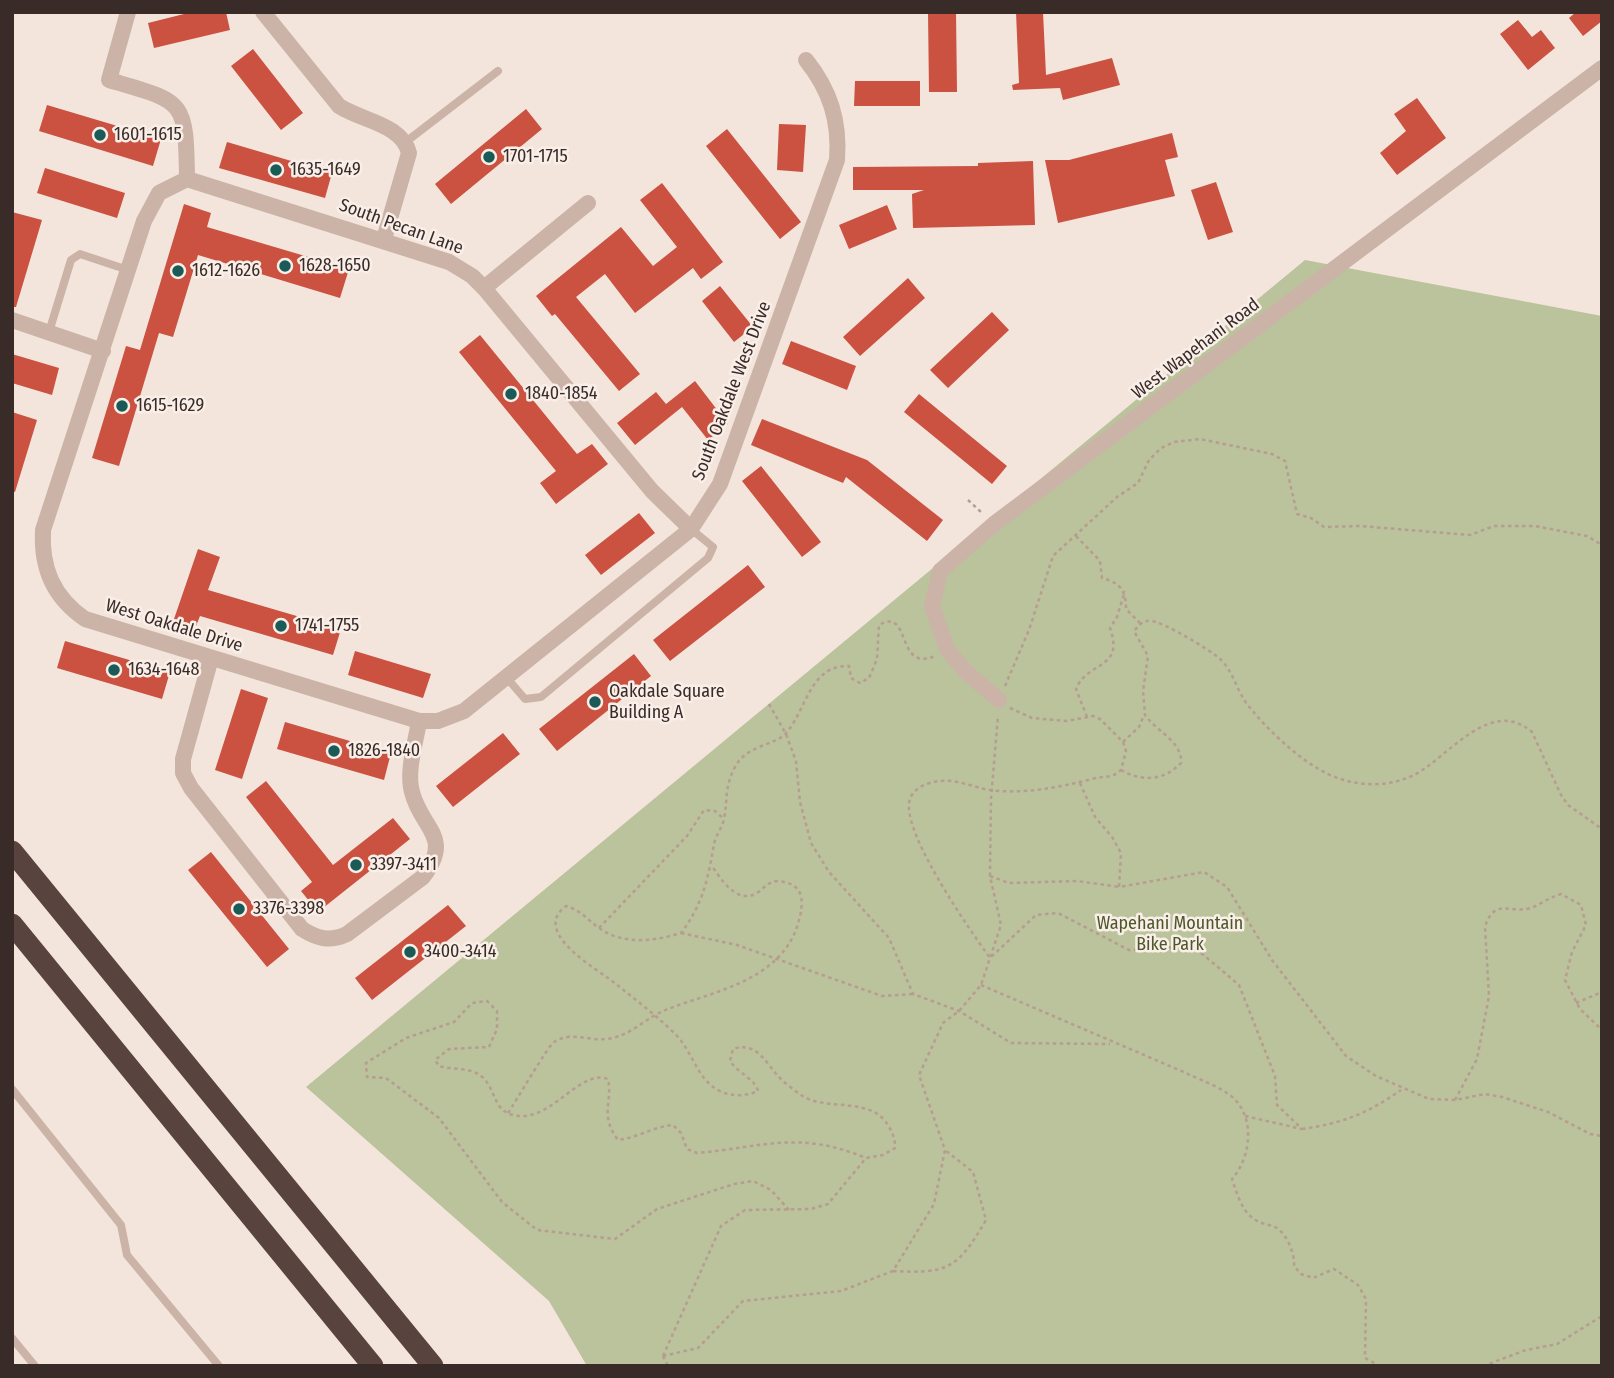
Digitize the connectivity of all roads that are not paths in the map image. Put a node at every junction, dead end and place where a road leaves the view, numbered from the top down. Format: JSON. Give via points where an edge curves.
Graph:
{"nodes":[{"id":1,"x":128,"y":12,"type":"edge"},
{"id":2,"x":263,"y":12,"type":"edge"},
{"id":3,"x":806,"y":60,"type":"dead end"},
{"id":4,"x":1602,"y":68,"type":"edge"},
{"id":5,"x":498,"y":71,"type":"dead end"},
{"id":6,"x":407,"y":141,"type":"junction"},
{"id":7,"x":187,"y":178,"type":"junction"},
{"id":8,"x":588,"y":204,"type":"dead end"},
{"id":9,"x":384,"y":239,"type":"junction"},
{"id":10,"x":128,"y":270,"type":"junction"},
{"id":11,"x":484,"y":289,"type":"junction"},
{"id":12,"x":12,"y":320,"type":"edge"},
{"id":13,"x":50,"y":332,"type":"junction"},
{"id":14,"x":103,"y":351,"type":"junction"},
{"id":15,"x":691,"y":529,"type":"junction"},
{"id":16,"x":211,"y":657,"type":"junction"},
{"id":17,"x":506,"y":677,"type":"junction"},
{"id":18,"x":488,"y":692,"type":"joint"},
{"id":19,"x":999,"y":700,"type":"road end"},
{"id":20,"x":419,"y":721,"type":"junction"},
{"id":21,"x":12,"y":851,"type":"edge"},
{"id":22,"x":12,"y":924,"type":"edge"},
{"id":23,"x":12,"y":1089,"type":"edge"},
{"id":24,"x":12,"y":1339,"type":"edge"},
{"id":25,"x":35,"y":1366,"type":"edge"},
{"id":26,"x":219,"y":1366,"type":"edge"},
{"id":27,"x":373,"y":1366,"type":"edge"},
{"id":28,"x":433,"y":1366,"type":"edge"}],
"edges":[{"from":1,"to":7,"type":"street","via":[[108,80],[173,101],[187,128]]},
{"from":2,"to":6,"type":"street","via":[[339,106]]},
{"from":3,"to":15,"type":"street","name":"South Oakdale West Drive","via":[[827,91],[835,113],[837,160],[731,458]]},
{"from":4,"to":19,"type":"street","name":"West Wapehani Road","via":[[994,524],[940,571],[932,606],[947,649]]},
{"from":5,"to":6,"type":"lane"},
{"from":6,"to":9,"type":"street","via":[[410,153]]},
{"from":7,"to":9,"type":"street","name":"South Pecan Lane"},
{"from":7,"to":10,"type":"street","via":[[165,188],[152,201]]},
{"from":8,"to":11,"type":"street"},
{"from":9,"to":11,"type":"street","name":"South Pecan Lane","via":[[449,262]]},
{"from":10,"to":13,"type":"lane","via":[[80,254],[71,260]]},
{"from":10,"to":14,"type":"street"},
{"from":11,"to":15,"type":"street","name":"South Pecan Lane","via":[[652,491]]},
{"from":12,"to":13,"type":"street"},
{"from":13,"to":14,"type":"street"},
{"from":14,"to":16,"type":"street","name":"West Oakdale Drive","via":[[43,530],[46,569],[66,606],[85,619]]},
{"from":15,"to":17,"type":"street","name":"South Oakdale West Drive"},
{"from":15,"to":17,"type":"lane","via":[[713,547],[708,558],[541,697],[525,699]]},
{"from":16,"to":20,"type":"street","name":"West Oakdale Drive"},
{"from":16,"to":20,"type":"street","via":[[186,744],[183,773],[312,936],[336,939],[347,934],[432,866],[437,839],[412,792]]},
{"from":17,"to":18,"type":"street","name":"South Oakdale West Drive"},
{"from":18,"to":20,"type":"street","name":"West Oakdale Drive","via":[[453,717]]},
{"from":21,"to":28,"type":"highway"},
{"from":22,"to":27,"type":"highway"},
{"from":23,"to":26,"type":"lane","via":[[121,1225],[127,1255]]},
{"from":24,"to":25,"type":"lane"}]}
